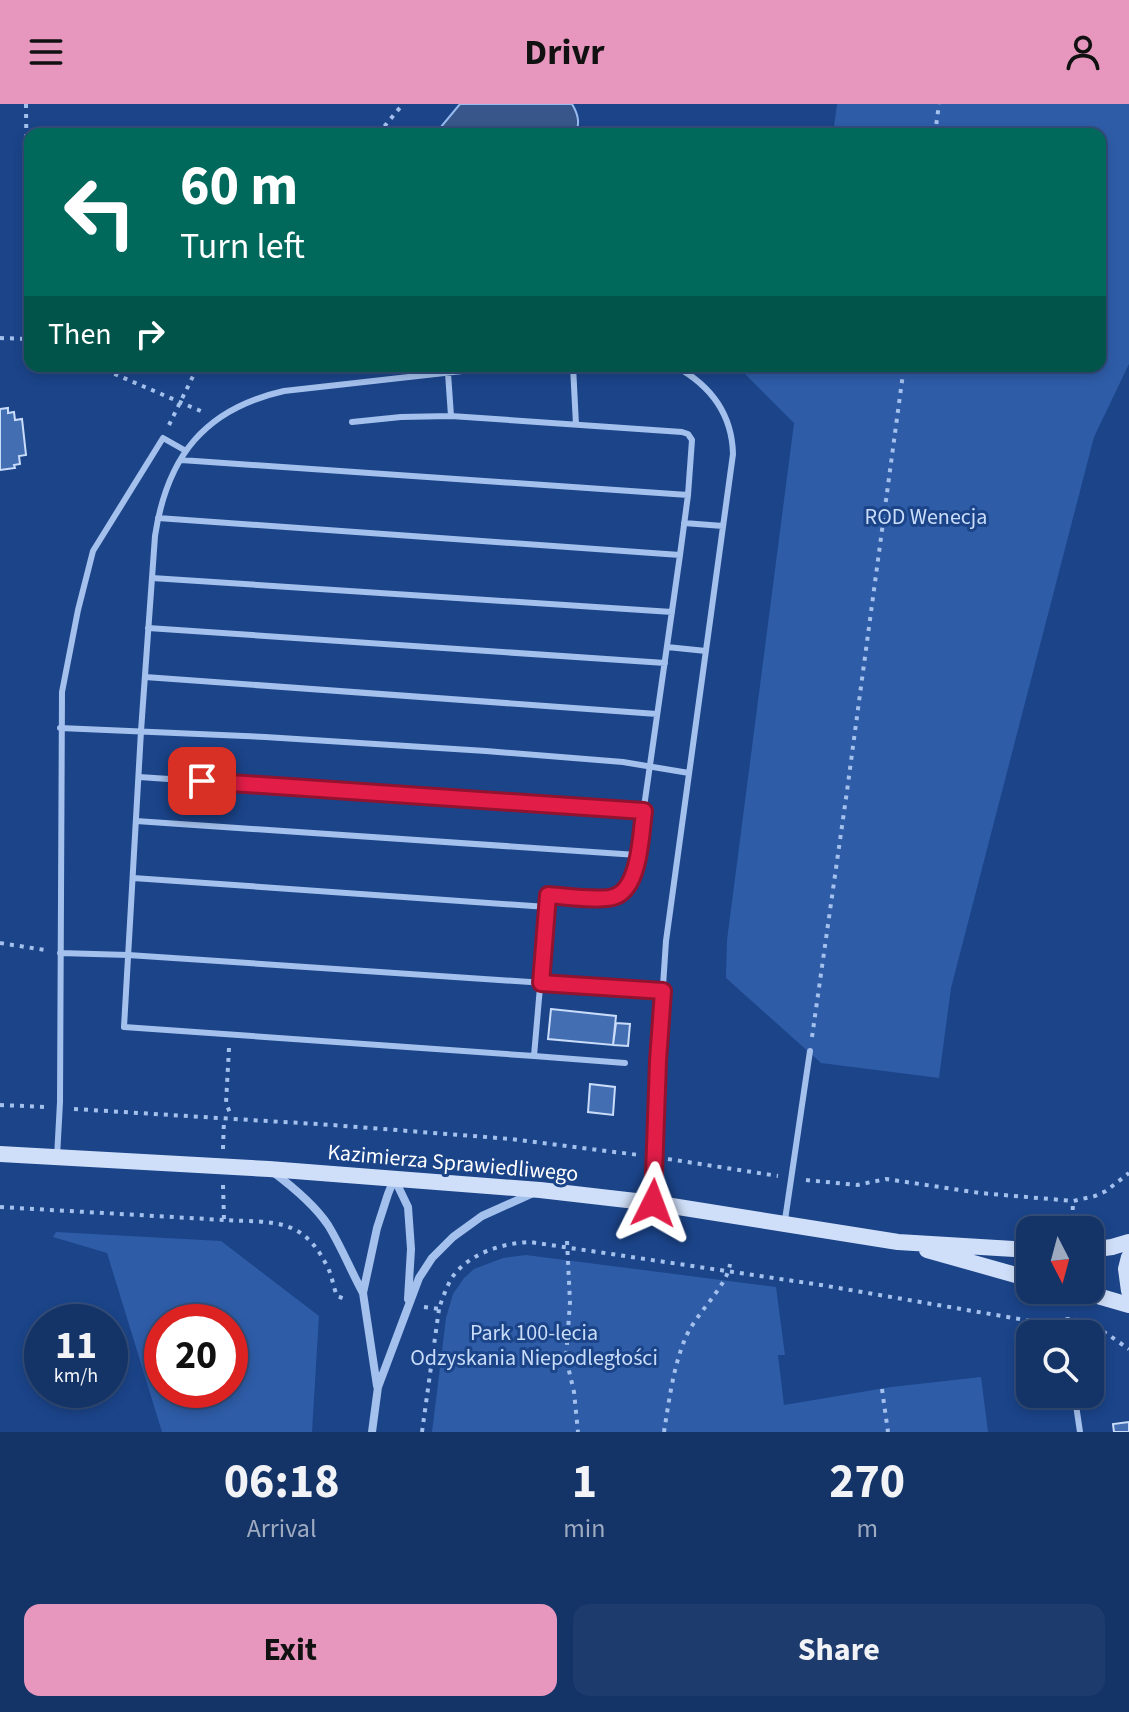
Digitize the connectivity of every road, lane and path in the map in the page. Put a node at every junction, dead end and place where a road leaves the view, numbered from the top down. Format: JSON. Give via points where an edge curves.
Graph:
{"nodes":[{"id":1,"x":26,"y":104,"type":"edge"},
{"id":2,"x":403,"y":104,"type":"edge"},
{"id":3,"x":939,"y":104,"type":"edge"},
{"id":4,"x":26,"y":128,"type":"edge"},
{"id":5,"x":383,"y":128,"type":"edge"},
{"id":6,"x":936,"y":128,"type":"edge"},
{"id":7,"x":0,"y":338,"type":"edge"},
{"id":8,"x":24,"y":338,"type":"edge"},
{"id":9,"x":110,"y":372,"type":"edge"},
{"id":10,"x":195,"y":372,"type":"edge"},
{"id":11,"x":456,"y":372,"type":"edge"},
{"id":12,"x":573,"y":372,"type":"edge"},
{"id":13,"x":686,"y":372,"type":"edge"},
{"id":14,"x":903,"y":372,"type":"edge"},
{"id":15,"x":448,"y":373,"type":"junction"},
{"id":16,"x":181,"y":402,"type":"junction"},
{"id":17,"x":451,"y":416,"type":"junction"},
{"id":18,"x":213,"y":422,"type":"junction"},
{"id":19,"x":352,"y":422,"type":"dead end"},
{"id":20,"x":576,"y":425,"type":"junction"},
{"id":21,"x":163,"y":438,"type":"junction"},
{"id":22,"x":186,"y":451,"type":"junction"},
{"id":23,"x":181,"y":460,"type":"junction"},
{"id":24,"x":688,"y":495,"type":"junction"},
{"id":25,"x":158,"y":518,"type":"junction"},
{"id":26,"x":684,"y":523,"type":"junction"},
{"id":27,"x":723,"y":526,"type":"junction"},
{"id":28,"x":680,"y":555,"type":"junction"},
{"id":29,"x":152,"y":578,"type":"junction"},
{"id":30,"x":672,"y":612,"type":"junction"},
{"id":31,"x":148,"y":628,"type":"junction"},
{"id":32,"x":667,"y":647,"type":"junction"},
{"id":33,"x":706,"y":651,"type":"junction"},
{"id":34,"x":665,"y":663,"type":"junction"},
{"id":35,"x":145,"y":677,"type":"junction"},
{"id":36,"x":657,"y":714,"type":"junction"},
{"id":37,"x":60,"y":728,"type":"junction"},
{"id":38,"x":141,"y":731,"type":"junction"},
{"id":39,"x":650,"y":767,"type":"junction"},
{"id":40,"x":689,"y":773,"type":"junction"},
{"id":41,"x":139,"y":777,"type":"junction"},
{"id":42,"x":644,"y":811,"type":"junction"},
{"id":43,"x":136,"y":821,"type":"junction"},
{"id":44,"x":637,"y":855,"type":"junction"},
{"id":45,"x":133,"y":878,"type":"junction"},
{"id":46,"x":547,"y":907,"type":"junction"},
{"id":47,"x":0,"y":943,"type":"edge"},
{"id":48,"x":60,"y":953,"type":"junction"},
{"id":49,"x":128,"y":955,"type":"junction"},
{"id":50,"x":541,"y":983,"type":"junction"},
{"id":51,"x":663,"y":991,"type":"junction"},
{"id":52,"x":230,"y":1034,"type":"junction"},
{"id":53,"x":810,"y":1051,"type":"joint"},
{"id":54,"x":534,"y":1056,"type":"junction"},
{"id":55,"x":625,"y":1063,"type":"dead end"},
{"id":56,"x":0,"y":1105,"type":"edge"},
{"id":57,"x":59,"y":1108,"type":"junction"},
{"id":58,"x":230,"y":1113,"type":"dead end"},
{"id":59,"x":232,"y":1119,"type":"dead end"},
{"id":60,"x":0,"y":1154,"type":"edge"},
{"id":61,"x":57,"y":1157,"type":"junction"},
{"id":62,"x":269,"y":1169,"type":"junction"},
{"id":63,"x":1129,"y":1173,"type":"edge"},
{"id":64,"x":394,"y":1179,"type":"junction"},
{"id":65,"x":540,"y":1190,"type":"junction"},
{"id":66,"x":653,"y":1203,"type":"junction"},
{"id":67,"x":0,"y":1207,"type":"edge"},
{"id":68,"x":1072,"y":1216,"type":"edge"},
{"id":69,"x":224,"y":1220,"type":"dead end"},
{"id":70,"x":784,"y":1224,"type":"junction"},
{"id":71,"x":567,"y":1241,"type":"dead end"},
{"id":72,"x":898,"y":1242,"type":"junction"},
{"id":73,"x":1129,"y":1242,"type":"edge"},
{"id":74,"x":1104,"y":1248,"type":"edge"},
{"id":75,"x":1016,"y":1249,"type":"edge"},
{"id":76,"x":1129,"y":1257,"type":"edge"},
{"id":77,"x":730,"y":1264,"type":"dead end"},
{"id":78,"x":1016,"y":1275,"type":"edge"},
{"id":79,"x":762,"y":1276,"type":"dead end"},
{"id":80,"x":1129,"y":1291,"type":"edge"},
{"id":81,"x":363,"y":1293,"type":"junction"},
{"id":82,"x":1104,"y":1298,"type":"edge"},
{"id":83,"x":408,"y":1305,"type":"junction"},
{"id":84,"x":1129,"y":1305,"type":"edge"},
{"id":85,"x":439,"y":1309,"type":"dead end"},
{"id":86,"x":1129,"y":1349,"type":"edge"},
{"id":87,"x":378,"y":1387,"type":"junction"},
{"id":88,"x":882,"y":1389,"type":"dead end"},
{"id":89,"x":1076,"y":1408,"type":"edge"},
{"id":90,"x":372,"y":1432,"type":"edge"},
{"id":91,"x":422,"y":1432,"type":"edge"},
{"id":92,"x":578,"y":1432,"type":"edge"},
{"id":93,"x":664,"y":1432,"type":"edge"},
{"id":94,"x":888,"y":1432,"type":"edge"},
{"id":95,"x":1080,"y":1432,"type":"edge"}],
"edges":[{"from":1,"to":4,"type":"path"},
{"from":2,"to":5,"type":"path"},
{"from":3,"to":6,"type":"path"},
{"from":7,"to":8,"type":"path"},
{"from":9,"to":16,"type":"path"},
{"from":10,"to":16,"type":"path"},
{"from":11,"to":15,"type":"lane"},
{"from":12,"to":20,"type":"lane"},
{"from":13,"to":27,"type":"lane","via":[[717,400],[730,428],[732,469]]},
{"from":14,"to":53,"type":"path"},
{"from":15,"to":17,"type":"lane"},
{"from":15,"to":18,"type":"lane","via":[[284,391],[257,397]]},
{"from":16,"to":18,"type":"path"},
{"from":16,"to":21,"type":"path"},
{"from":17,"to":19,"type":"lane"},
{"from":17,"to":20,"type":"lane"},
{"from":18,"to":22,"type":"lane"},
{"from":20,"to":24,"type":"lane","via":[[688,434]]},
{"from":21,"to":22,"type":"lane"},
{"from":21,"to":37,"type":"lane","via":[[93,551],[62,692]]},
{"from":22,"to":23,"type":"lane"},
{"from":23,"to":24,"type":"lane"},
{"from":23,"to":25,"type":"lane"},
{"from":24,"to":26,"type":"lane"},
{"from":25,"to":28,"type":"lane"},
{"from":25,"to":29,"type":"lane"},
{"from":26,"to":27,"type":"lane"},
{"from":26,"to":28,"type":"lane"},
{"from":27,"to":33,"type":"lane"},
{"from":28,"to":30,"type":"lane"},
{"from":29,"to":30,"type":"lane"},
{"from":29,"to":31,"type":"lane"},
{"from":30,"to":32,"type":"lane"},
{"from":31,"to":34,"type":"lane"},
{"from":31,"to":35,"type":"lane"},
{"from":32,"to":33,"type":"lane"},
{"from":32,"to":34,"type":"lane"},
{"from":33,"to":40,"type":"lane"},
{"from":34,"to":36,"type":"lane"},
{"from":35,"to":36,"type":"lane"},
{"from":35,"to":38,"type":"lane"},
{"from":36,"to":39,"type":"lane"},
{"from":37,"to":38,"type":"lane"},
{"from":37,"to":48,"type":"lane"},
{"from":38,"to":39,"type":"lane","via":[[486,751]]},
{"from":38,"to":41,"type":"lane"},
{"from":39,"to":40,"type":"lane"},
{"from":39,"to":42,"type":"lane"},
{"from":40,"to":51,"type":"lane"},
{"from":41,"to":42,"type":"lane"},
{"from":41,"to":43,"type":"lane"},
{"from":42,"to":44,"type":"lane"},
{"from":43,"to":44,"type":"lane"},
{"from":43,"to":45,"type":"lane"},
{"from":44,"to":46,"type":"lane","via":[[634,877],[617,896],[548,895]]},
{"from":45,"to":46,"type":"lane"},
{"from":45,"to":49,"type":"lane"},
{"from":46,"to":50,"type":"lane"},
{"from":47,"to":48,"type":"path"},
{"from":48,"to":49,"type":"lane"},
{"from":48,"to":57,"type":"lane"},
{"from":49,"to":50,"type":"lane"},
{"from":49,"to":52,"type":"lane","via":[[124,1027]]},
{"from":50,"to":51,"type":"lane"},
{"from":50,"to":54,"type":"lane"},
{"from":51,"to":66,"type":"lane"},
{"from":52,"to":54,"type":"lane"},
{"from":52,"to":58,"type":"path"},
{"from":53,"to":70,"type":"lane"},
{"from":54,"to":55,"type":"lane"},
{"from":56,"to":57,"type":"path"},
{"from":57,"to":59,"type":"path"},
{"from":57,"to":61,"type":"lane"},
{"from":60,"to":61,"type":"street","name":"Kazimierza Sprawiedliwego"},
{"from":61,"to":62,"type":"street","name":"Kazimierza Sprawiedliwego"},
{"from":62,"to":64,"type":"street","name":"Kazimierza Sprawiedliwego"},
{"from":62,"to":81,"type":"street","via":[[328,1225]]},
{"from":63,"to":68,"type":"path","via":[[1106,1191],[1073,1201]]},
{"from":64,"to":65,"type":"street","name":"Kazimierza Sprawiedliwego"},
{"from":64,"to":81,"type":"street"},
{"from":64,"to":83,"type":"street","via":[[408,1207]]},
{"from":65,"to":66,"type":"street","name":"Kazimierza Sprawiedliwego"},
{"from":65,"to":83,"type":"street","via":[[482,1216],[453,1237],[432,1258]]},
{"from":66,"to":70,"type":"street","name":"Kazimierza Sprawiedliwego"},
{"from":67,"to":69,"type":"path"},
{"from":70,"to":72,"type":"street","name":"Kazimierza Sprawiedliwego"},
{"from":71,"to":92,"type":"path","via":[[566,1358]]},
{"from":72,"to":75,"type":"street","name":"Kazimierza Sprawiedliwego"},
{"from":72,"to":78,"type":"street","name":"Kazimierza Sprawiedliwego"},
{"from":73,"to":74,"type":"street"},
{"from":76,"to":80,"type":"street"},
{"from":77,"to":93,"type":"path","via":[[721,1287],[684,1340]]},
{"from":79,"to":86,"type":"path","via":[[1037,1322],[1075,1320]]},
{"from":81,"to":87,"type":"street"},
{"from":82,"to":84,"type":"street"},
{"from":83,"to":87,"type":"street"},
{"from":85,"to":91,"type":"path"},
{"from":87,"to":90,"type":"street"},
{"from":88,"to":94,"type":"path"},
{"from":89,"to":95,"type":"lane"}]}
